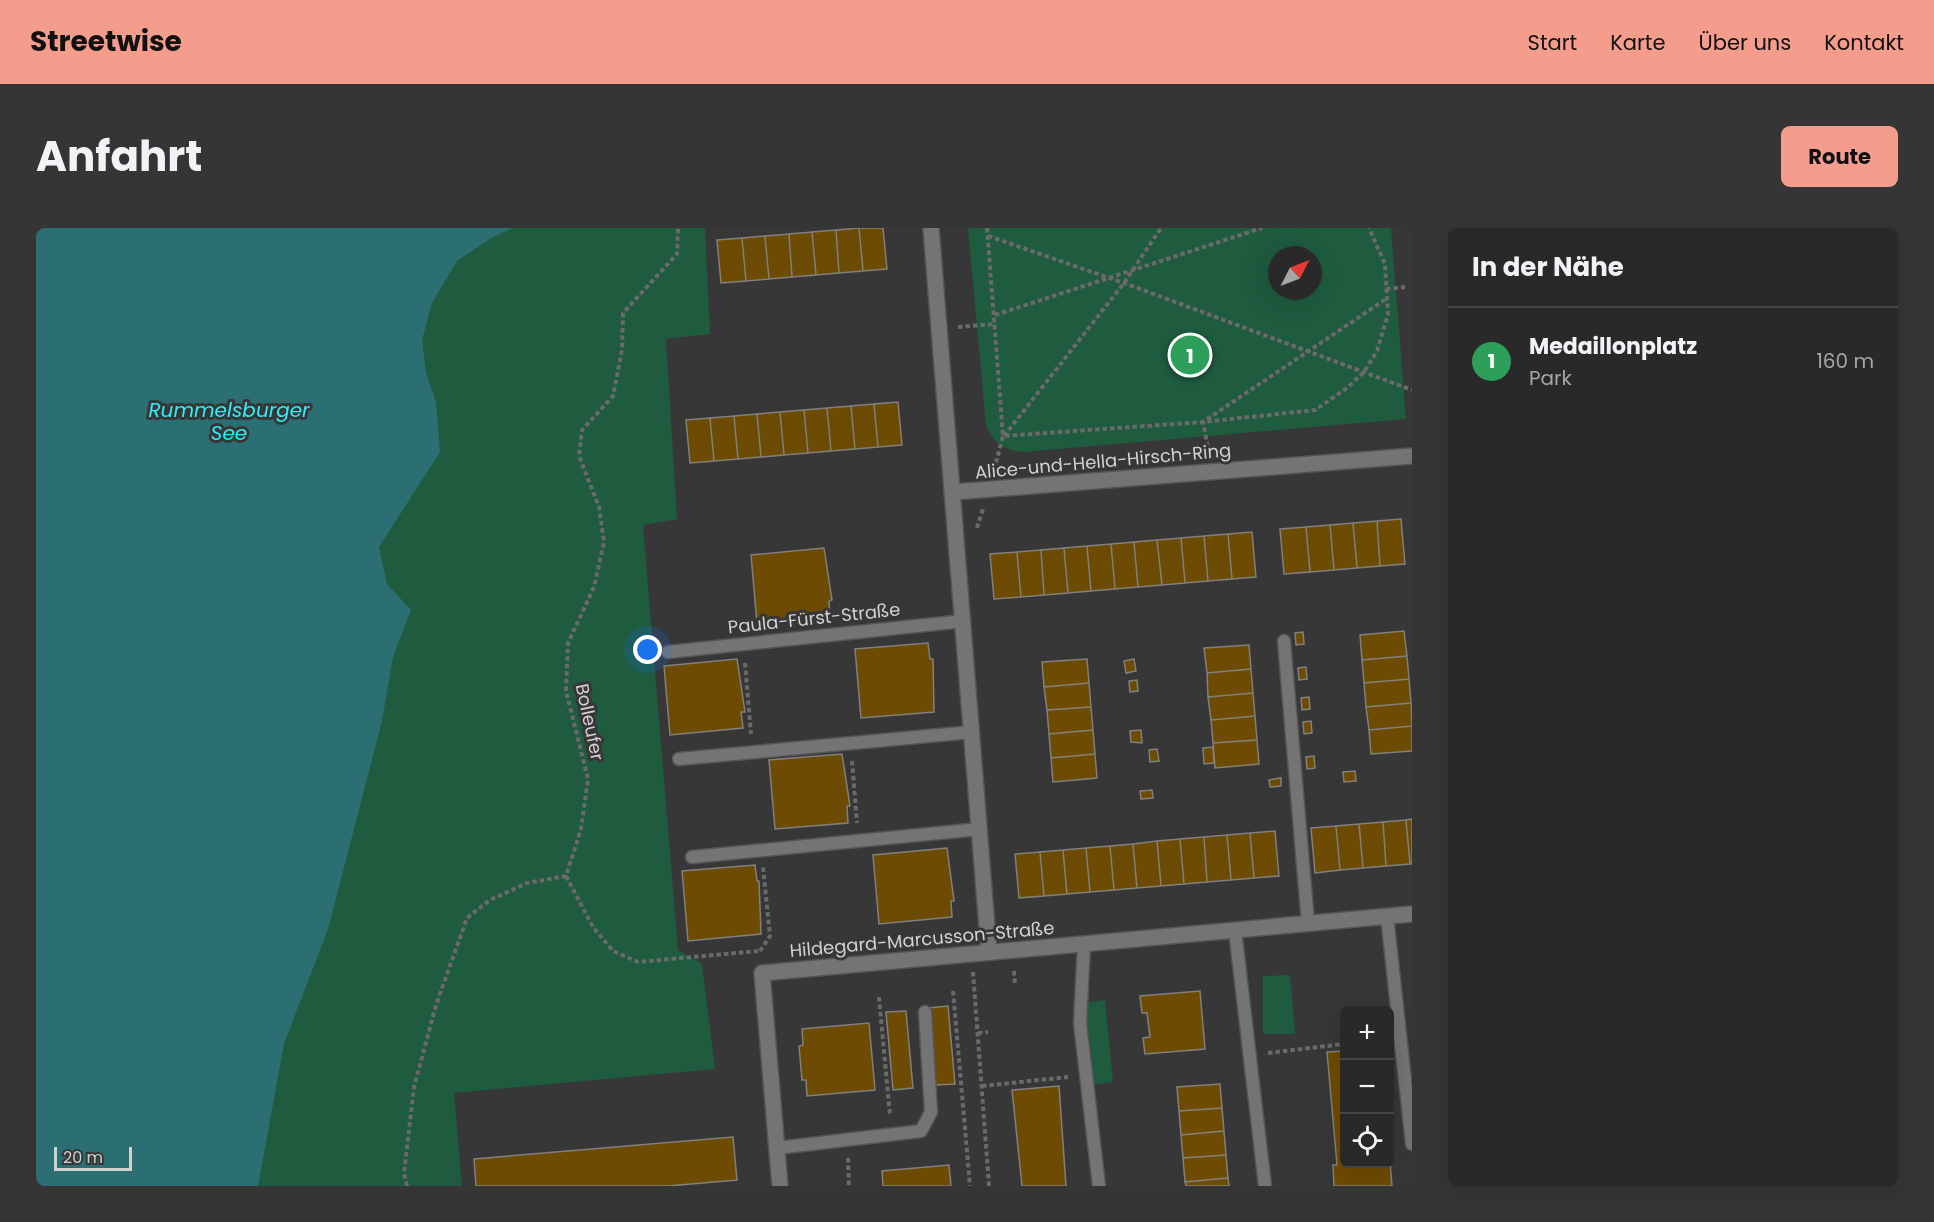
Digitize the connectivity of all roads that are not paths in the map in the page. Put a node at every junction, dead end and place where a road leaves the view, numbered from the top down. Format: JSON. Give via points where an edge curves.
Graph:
{"nodes":[{"id":1,"x":931,"y":228,"type":"edge"},
{"id":2,"x":1412,"y":456,"type":"edge"},
{"id":3,"x":954,"y":492,"type":"junction"},
{"id":4,"x":964,"y":621,"type":"junction"},
{"id":5,"x":1284,"y":641,"type":"dead end"},
{"id":6,"x":668,"y":652,"type":"dead end"},
{"id":7,"x":972,"y":732,"type":"junction"},
{"id":8,"x":679,"y":759,"type":"dead end"},
{"id":9,"x":980,"y":829,"type":"junction"},
{"id":10,"x":692,"y":857,"type":"dead end"},
{"id":11,"x":1412,"y":914,"type":"edge"},
{"id":12,"x":1387,"y":916,"type":"junction"},
{"id":13,"x":1308,"y":923,"type":"junction"},
{"id":14,"x":1235,"y":930,"type":"junction"},
{"id":15,"x":1084,"y":944,"type":"junction"},
{"id":16,"x":989,"y":952,"type":"junction"},
{"id":17,"x":925,"y":1012,"type":"dead end"},
{"id":18,"x":1412,"y":1144,"type":"edge"},
{"id":19,"x":777,"y":1148,"type":"junction"},
{"id":20,"x":780,"y":1186,"type":"edge"},
{"id":21,"x":1099,"y":1186,"type":"edge"},
{"id":22,"x":1265,"y":1186,"type":"edge"}],
"edges":[{"from":1,"to":3,"type":"street","name":"Alice-und-Hella-Hirsch-Ring"},
{"from":2,"to":3,"type":"street","name":"Alice-und-Hella-Hirsch-Ring"},
{"from":3,"to":4,"type":"street"},
{"from":4,"to":6,"type":"lane","name":"Paula-Fürst-Straße"},
{"from":4,"to":7,"type":"street"},
{"from":5,"to":13,"type":"lane"},
{"from":7,"to":8,"type":"lane"},
{"from":7,"to":9,"type":"street"},
{"from":9,"to":10,"type":"lane"},
{"from":9,"to":16,"type":"street"},
{"from":11,"to":12,"type":"street","name":"Hildegard-Marcusson-Straße"},
{"from":12,"to":13,"type":"street","name":"Hildegard-Marcusson-Straße"},
{"from":12,"to":18,"type":"lane"},
{"from":13,"to":14,"type":"street","name":"Hildegard-Marcusson-Straße"},
{"from":14,"to":15,"type":"street","name":"Hildegard-Marcusson-Straße"},
{"from":14,"to":22,"type":"lane"},
{"from":15,"to":16,"type":"street","name":"Hildegard-Marcusson-Straße"},
{"from":15,"to":21,"type":"lane","via":[[1080,1023]]},
{"from":16,"to":19,"type":"street","name":"Hildegard-Marcusson-Straße","via":[[762,973]]},
{"from":17,"to":19,"type":"lane","via":[[931,1112],[921,1131]]},
{"from":19,"to":20,"type":"street"}]}
